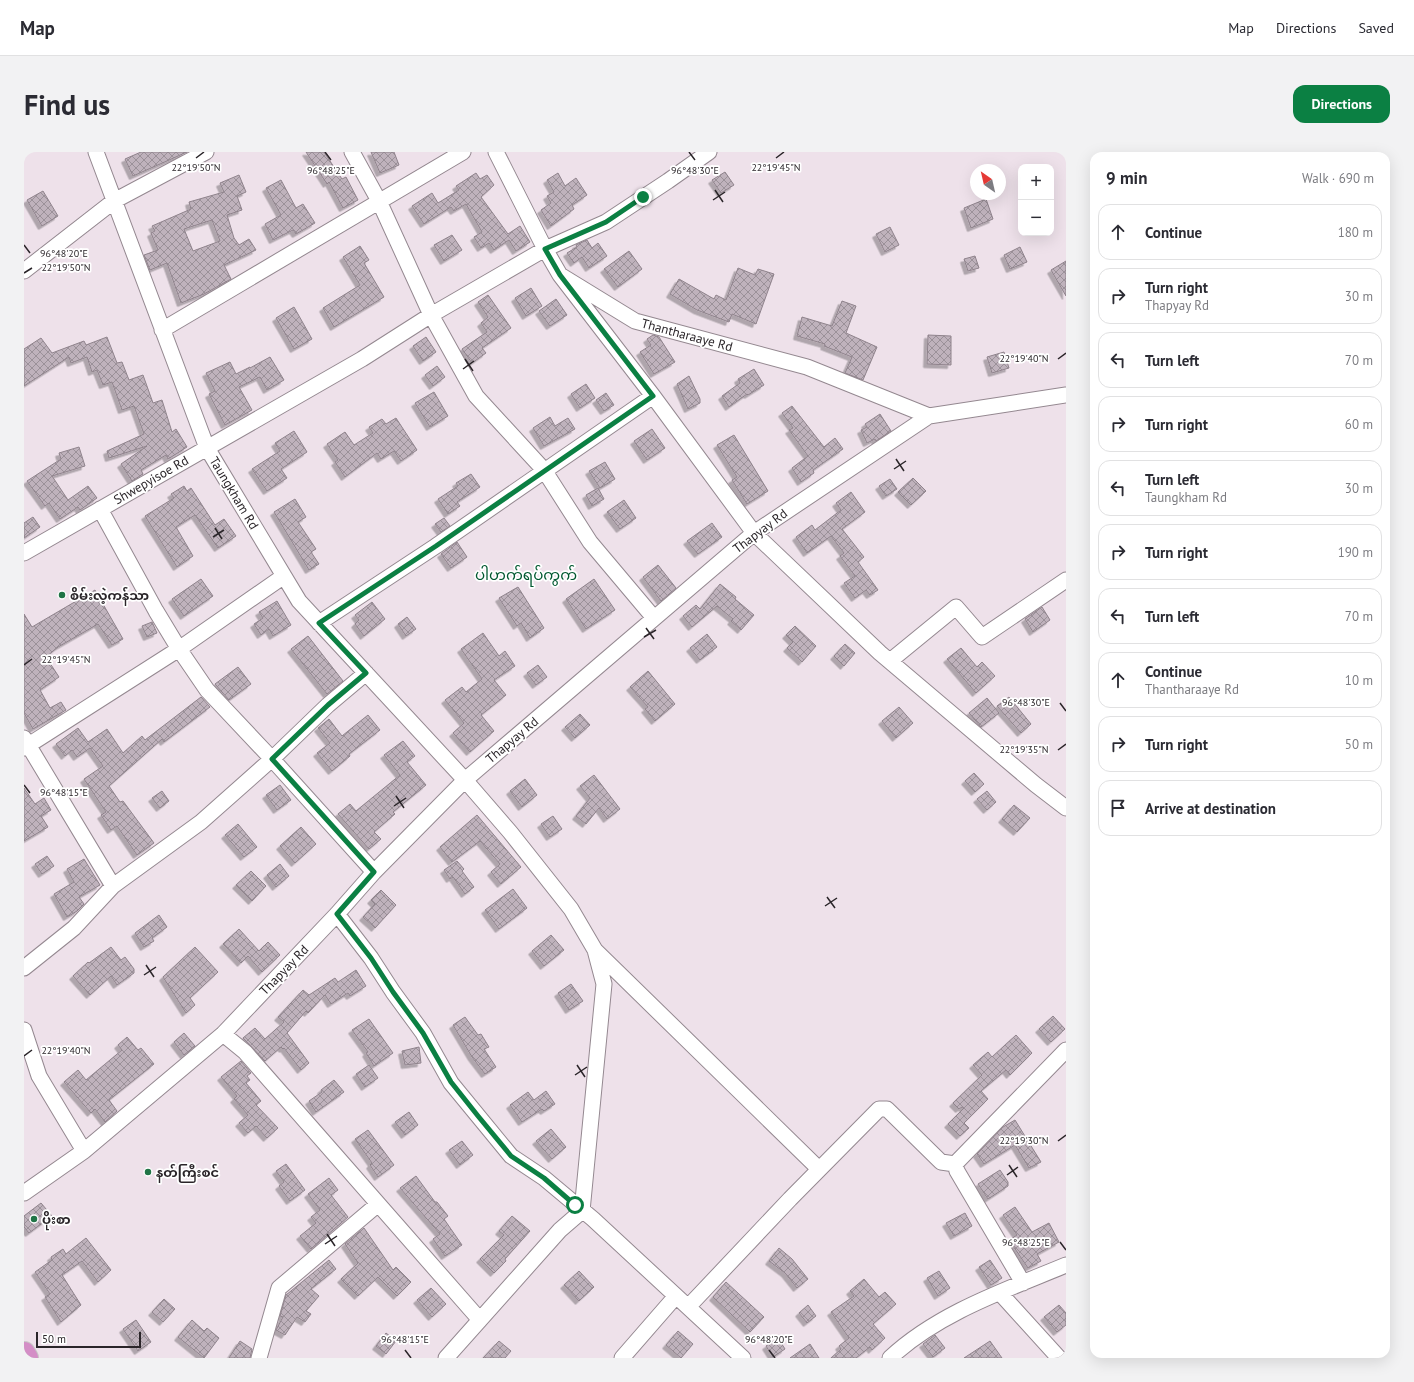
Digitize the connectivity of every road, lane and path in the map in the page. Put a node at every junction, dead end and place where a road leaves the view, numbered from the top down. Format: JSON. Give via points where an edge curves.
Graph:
{"nodes":[{"id":1,"x":96,"y":152,"type":"edge"},
{"id":2,"x":206,"y":152,"type":"edge"},
{"id":3,"x":352,"y":152,"type":"edge"},
{"id":4,"x":463,"y":152,"type":"edge"},
{"id":5,"x":496,"y":152,"type":"edge"},
{"id":6,"x":709,"y":152,"type":"edge"},
{"id":7,"x":114,"y":201,"type":"junction"},
{"id":8,"x":380,"y":201,"type":"junction"},
{"id":9,"x":545,"y":249,"type":"junction"},
{"id":10,"x":24,"y":271,"type":"edge"},
{"id":11,"x":560,"y":275,"type":"junction"},
{"id":12,"x":431,"y":315,"type":"junction"},
{"id":13,"x":162,"y":330,"type":"junction"},
{"id":14,"x":1066,"y":395,"type":"edge"},
{"id":15,"x":653,"y":396,"type":"junction"},
{"id":16,"x":929,"y":416,"type":"junction"},
{"id":17,"x":208,"y":448,"type":"junction"},
{"id":18,"x":544,"y":470,"type":"junction"},
{"id":19,"x":100,"y":509,"type":"junction"},
{"id":20,"x":754,"y":533,"type":"junction"},
{"id":21,"x":24,"y":553,"type":"edge"},
{"id":22,"x":284,"y":576,"type":"junction"},
{"id":23,"x":1066,"y":580,"type":"edge"},
{"id":24,"x":654,"y":618,"type":"junction"},
{"id":25,"x":319,"y":623,"type":"junction"},
{"id":26,"x":179,"y":649,"type":"junction"},
{"id":27,"x":890,"y":662,"type":"junction"},
{"id":28,"x":366,"y":673,"type":"junction"},
{"id":29,"x":25,"y":744,"type":"edge"},
{"id":30,"x":272,"y":759,"type":"junction"},
{"id":31,"x":465,"y":780,"type":"junction"},
{"id":32,"x":1066,"y":808,"type":"edge"},
{"id":33,"x":374,"y":872,"type":"junction"},
{"id":34,"x":113,"y":886,"type":"junction"},
{"id":35,"x":337,"y":914,"type":"junction"},
{"id":36,"x":595,"y":950,"type":"junction"},
{"id":37,"x":24,"y":968,"type":"edge"},
{"id":38,"x":24,"y":1030,"type":"edge"},
{"id":39,"x":223,"y":1034,"type":"junction"},
{"id":40,"x":1066,"y":1050,"type":"edge"},
{"id":41,"x":84,"y":1152,"type":"junction"},
{"id":42,"x":955,"y":1164,"type":"junction"},
{"id":43,"x":819,"y":1169,"type":"junction"},
{"id":44,"x":24,"y":1193,"type":"edge"},
{"id":45,"x":377,"y":1205,"type":"junction"},
{"id":46,"x":582,"y":1211,"type":"junction"},
{"id":47,"x":1066,"y":1266,"type":"edge"},
{"id":48,"x":1023,"y":1283,"type":"junction"},
{"id":49,"x":1000,"y":1293,"type":"junction"},
{"id":50,"x":676,"y":1296,"type":"junction"},
{"id":51,"x":688,"y":1307,"type":"junction"},
{"id":52,"x":480,"y":1320,"type":"junction"},
{"id":53,"x":24,"y":1353,"type":"edge"},
{"id":54,"x":893,"y":1357,"type":"edge"},
{"id":55,"x":28,"y":1358,"type":"edge"},
{"id":56,"x":259,"y":1358,"type":"edge"},
{"id":57,"x":446,"y":1358,"type":"edge"},
{"id":58,"x":622,"y":1358,"type":"edge"},
{"id":59,"x":742,"y":1358,"type":"edge"},
{"id":60,"x":1059,"y":1358,"type":"edge"}],
"edges":[{"from":1,"to":7,"type":"street","name":"Taungkham Rd"},
{"from":2,"to":7,"type":"street"},
{"from":3,"to":8,"type":"street"},
{"from":4,"to":8,"type":"street"},
{"from":5,"to":9,"type":"street","name":"Thantharaaye Rd"},
{"from":6,"to":9,"type":"street","name":"Shwepyisoe Rd","via":[[606,222]]},
{"from":7,"to":10,"type":"street"},
{"from":7,"to":13,"type":"street","name":"Taungkham Rd"},
{"from":8,"to":12,"type":"street"},
{"from":8,"to":13,"type":"street"},
{"from":9,"to":11,"type":"street","name":"Thantharaaye Rd"},
{"from":9,"to":12,"type":"street","name":"Shwepyisoe Rd"},
{"from":11,"to":15,"type":"street"},
{"from":11,"to":16,"type":"street","name":"Thantharaaye Rd","via":[[635,321],[807,367]]},
{"from":12,"to":17,"type":"street","name":"Shwepyisoe Rd","via":[[362,359]]},
{"from":12,"to":18,"type":"street","via":[[476,396]]},
{"from":13,"to":17,"type":"street","name":"Taungkham Rd"},
{"from":14,"to":16,"type":"street","name":"Thapyay Rd"},
{"from":15,"to":18,"type":"street"},
{"from":15,"to":20,"type":"street"},
{"from":16,"to":20,"type":"street","name":"Thapyay Rd"},
{"from":17,"to":19,"type":"street","name":"Shwepyisoe Rd"},
{"from":17,"to":22,"type":"street","name":"Taungkham Rd"},
{"from":18,"to":24,"type":"street","via":[[590,542]]},
{"from":18,"to":25,"type":"street","via":[[436,546]]},
{"from":19,"to":21,"type":"street","name":"Shwepyisoe Rd"},
{"from":19,"to":26,"type":"street"},
{"from":20,"to":24,"type":"street","name":"Thapyay Rd"},
{"from":20,"to":27,"type":"street"},
{"from":22,"to":25,"type":"street","name":"Taungkham Rd","via":[[298,601]]},
{"from":22,"to":26,"type":"street"},
{"from":23,"to":27,"type":"street","via":[[982,637],[956,607]]},
{"from":24,"to":31,"type":"street","name":"Thapyay Rd"},
{"from":25,"to":28,"type":"street","name":"Taungkham Rd"},
{"from":26,"to":29,"type":"street"},
{"from":26,"to":30,"type":"street","via":[[207,690]]},
{"from":27,"to":32,"type":"street"},
{"from":28,"to":30,"type":"street","via":[[328,705]]},
{"from":28,"to":31,"type":"street","name":"Taungkham Rd"},
{"from":29,"to":34,"type":"street"},
{"from":30,"to":33,"type":"street"},
{"from":30,"to":34,"type":"street","via":[[201,822]]},
{"from":31,"to":33,"type":"street","name":"Thapyay Rd"},
{"from":31,"to":36,"type":"street","name":"Taungkham Rd","via":[[571,909]]},
{"from":33,"to":35,"type":"street","name":"Thapyay Rd"},
{"from":34,"to":37,"type":"street","via":[[74,928]]},
{"from":35,"to":39,"type":"street","name":"Thapyay Rd"},
{"from":35,"to":46,"type":"street","via":[[423,1033],[451,1082],[511,1156],[544,1178]]},
{"from":36,"to":43,"type":"street"},
{"from":36,"to":46,"type":"street","via":[[604,984]]},
{"from":38,"to":41,"type":"street","via":[[39,1076]]},
{"from":39,"to":41,"type":"street","name":"Thapyay Rd"},
{"from":39,"to":45,"type":"street","via":[[245,1052]]},
{"from":40,"to":42,"type":"street"},
{"from":41,"to":44,"type":"street","name":"Thapyay Rd"},
{"from":42,"to":43,"type":"street","via":[[941,1162],[887,1109],[879,1109]]},
{"from":42,"to":48,"type":"street"},
{"from":43,"to":51,"type":"street"},
{"from":45,"to":52,"type":"street"},
{"from":45,"to":56,"type":"street","via":[[279,1288]]},
{"from":46,"to":50,"type":"street"},
{"from":46,"to":52,"type":"street","via":[[560,1230]]},
{"from":47,"to":48,"type":"street"},
{"from":48,"to":49,"type":"street"},
{"from":49,"to":54,"type":"street","via":[[935,1323],[907,1342]]},
{"from":49,"to":60,"type":"street"},
{"from":50,"to":51,"type":"street"},
{"from":50,"to":58,"type":"street"},
{"from":51,"to":59,"type":"street"},
{"from":52,"to":57,"type":"street"},
{"from":53,"to":55,"type":"highway"}]}
